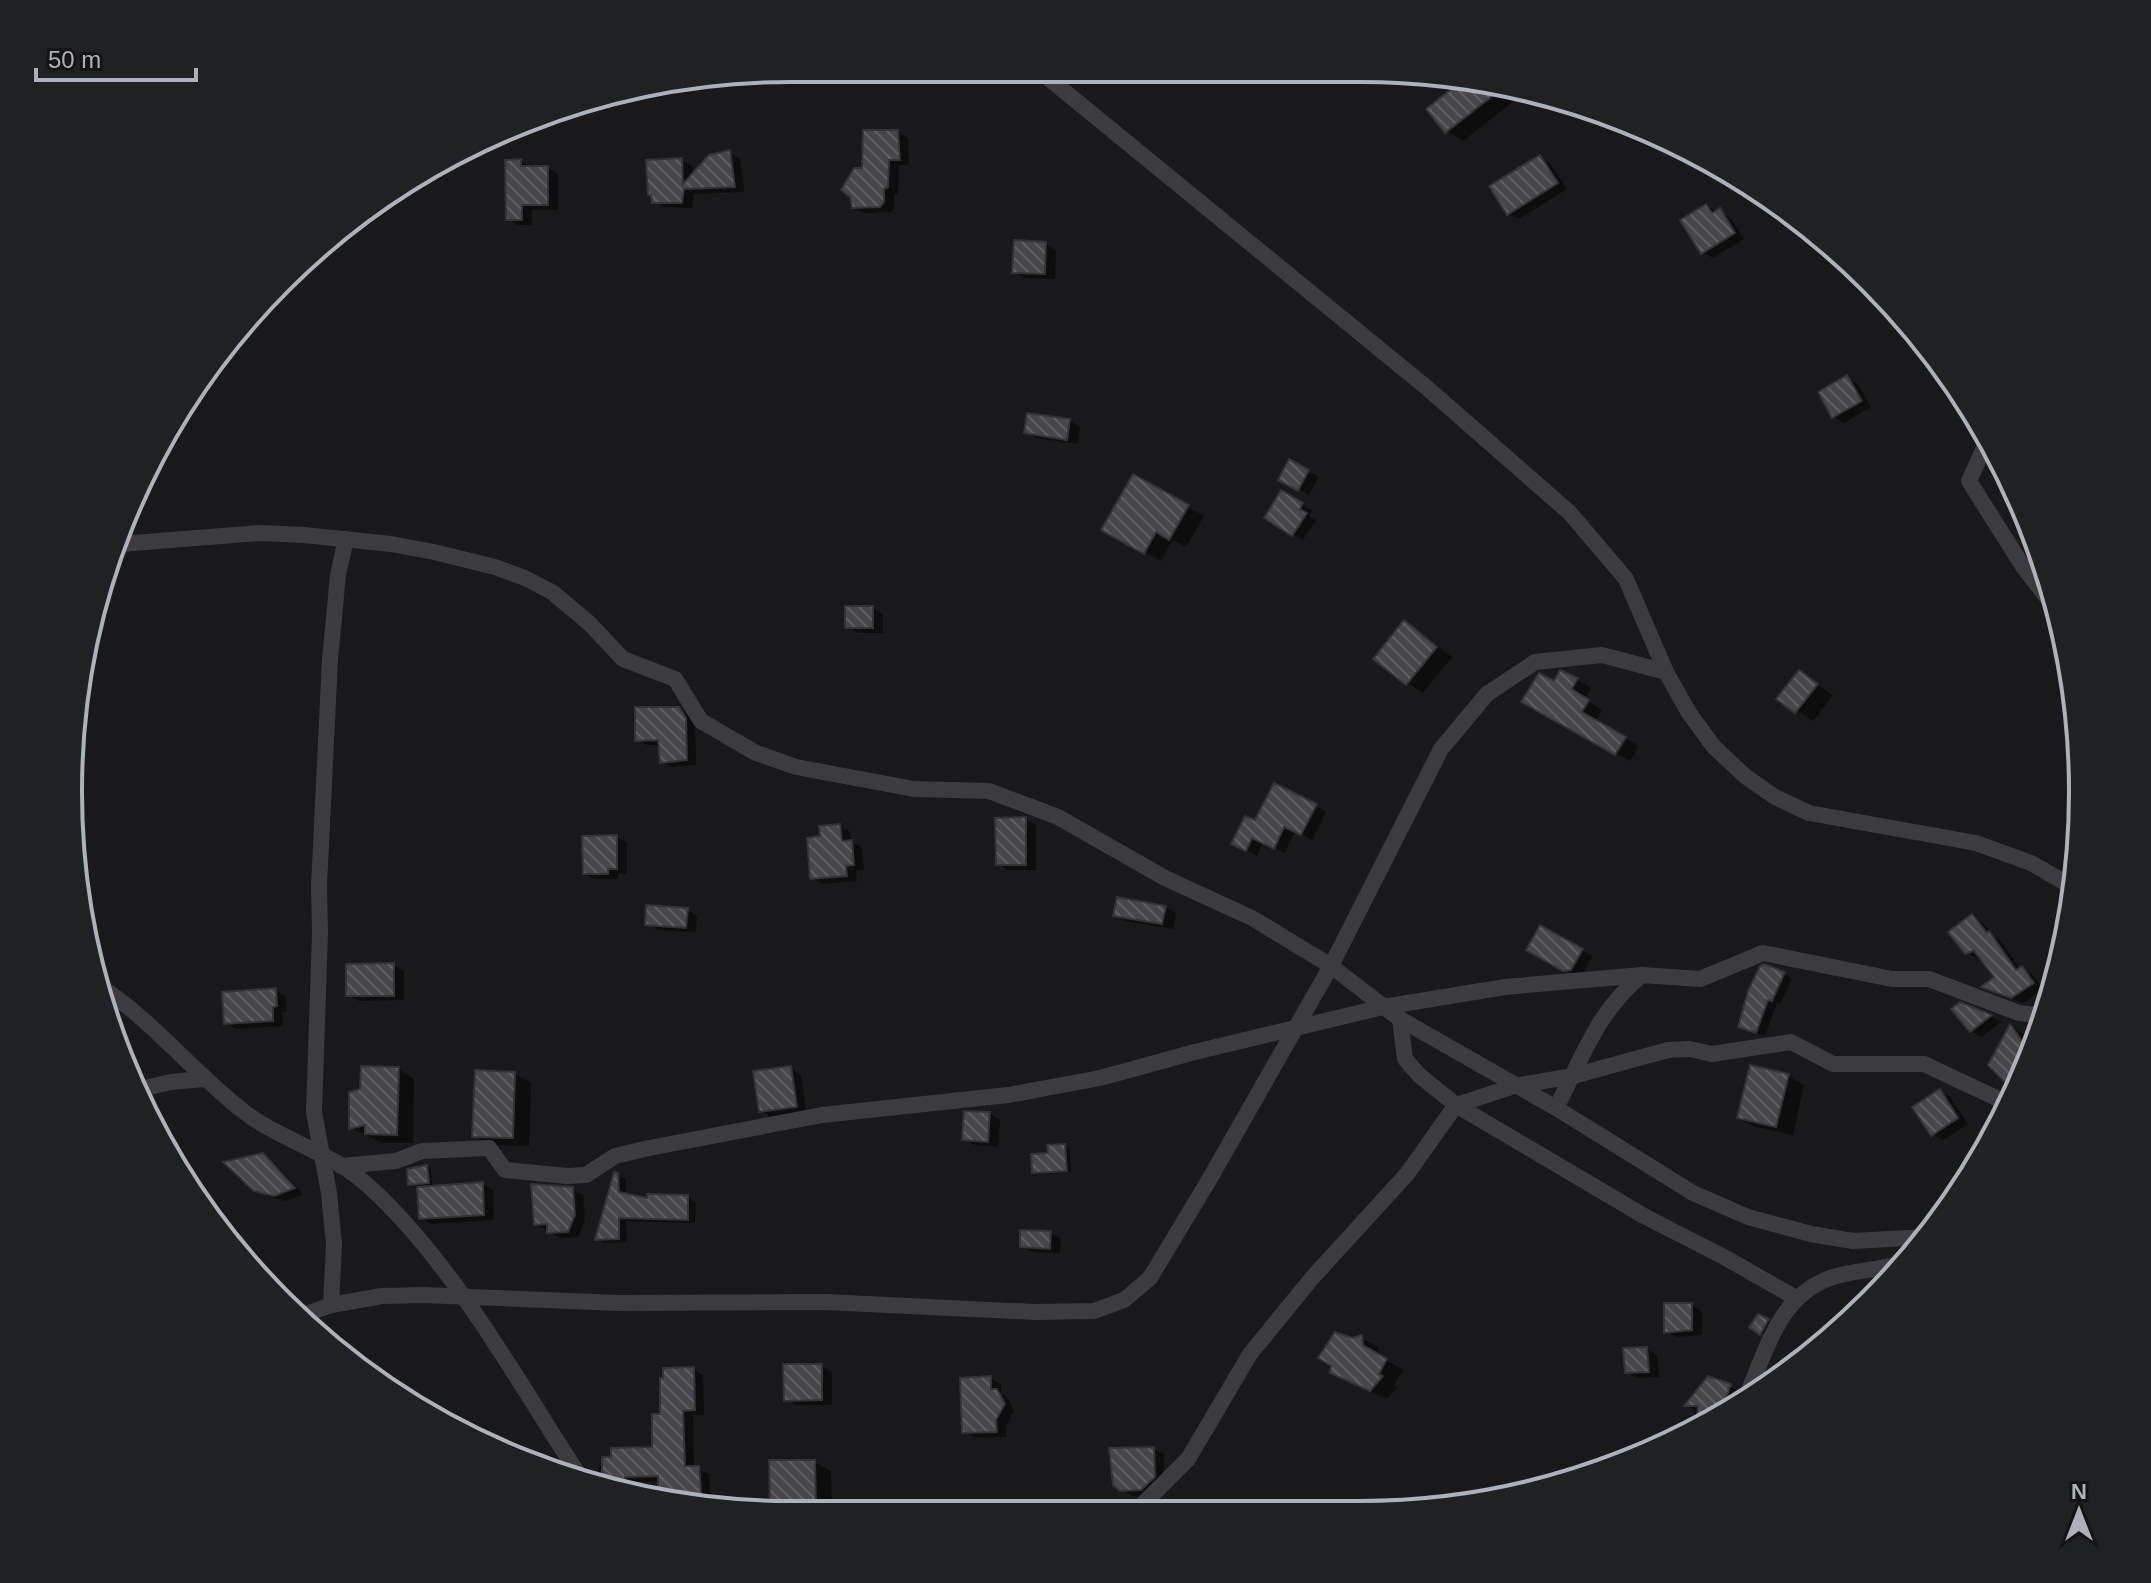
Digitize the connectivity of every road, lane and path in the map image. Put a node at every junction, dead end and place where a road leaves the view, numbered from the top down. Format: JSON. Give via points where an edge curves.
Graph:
{"nodes":[{"id":1,"x":1053,"y":82,"type":"edge"},
{"id":2,"x":1982,"y":452,"type":"edge"},
{"id":3,"x":346,"y":539,"type":"junction"},
{"id":4,"x":127,"y":544,"type":"edge"},
{"id":5,"x":2038,"y":586,"type":"edge"},
{"id":6,"x":1666,"y":672,"type":"junction"},
{"id":7,"x":2063,"y":882,"type":"edge"},
{"id":8,"x":1331,"y":966,"type":"junction"},
{"id":9,"x":1642,"y":975,"type":"junction"},
{"id":10,"x":113,"y":996,"type":"edge"},
{"id":11,"x":1383,"y":1007,"type":"junction"},
{"id":12,"x":2033,"y":1014,"type":"edge"},
{"id":13,"x":1400,"y":1019,"type":"junction"},
{"id":14,"x":1294,"y":1028,"type":"junction"},
{"id":15,"x":1573,"y":1076,"type":"junction"},
{"id":16,"x":204,"y":1079,"type":"junction"},
{"id":17,"x":1515,"y":1086,"type":"junction"},
{"id":18,"x":147,"y":1087,"type":"edge"},
{"id":19,"x":1999,"y":1099,"type":"edge"},
{"id":20,"x":1456,"y":1105,"type":"junction"},
{"id":21,"x":1556,"y":1108,"type":"junction"},
{"id":22,"x":321,"y":1154,"type":"junction"},
{"id":23,"x":341,"y":1166,"type":"junction"},
{"id":24,"x":1910,"y":1238,"type":"edge"},
{"id":25,"x":1884,"y":1269,"type":"edge"},
{"id":26,"x":463,"y":1298,"type":"junction"},
{"id":27,"x":1796,"y":1298,"type":"junction"},
{"id":28,"x":331,"y":1305,"type":"junction"},
{"id":29,"x":311,"y":1312,"type":"edge"},
{"id":30,"x":1752,"y":1382,"type":"edge"},
{"id":31,"x":573,"y":1466,"type":"edge"},
{"id":32,"x":1146,"y":1501,"type":"edge"}],
"edges":[{"from":1,"to":6,"type":"street","via":[[1426,387],[1570,513],[1626,579]]},
{"from":2,"to":5,"type":"street","via":[[1969,481]]},
{"from":3,"to":4,"type":"street","via":[[260,533]]},
{"from":3,"to":8,"type":"street","via":[[434,552],[525,578],[589,623],[623,659],[675,679],[701,721],[756,753],[796,767],[914,789],[989,791],[1058,817],[1165,878],[1252,918]]},
{"from":3,"to":22,"type":"street","via":[[330,660],[319,886],[314,1112]]},
{"from":6,"to":7,"type":"street","via":[[1714,747],[1775,797],[1809,813],[1976,843]]},
{"from":6,"to":8,"type":"street","via":[[1602,655],[1535,662],[1487,694],[1441,749]]},
{"from":8,"to":11,"type":"street"},
{"from":8,"to":14,"type":"street"},
{"from":9,"to":11,"type":"street","via":[[1505,987]]},
{"from":9,"to":12,"type":"street","via":[[1700,979],[1763,953],[1892,979],[1929,979]]},
{"from":9,"to":15,"type":"street","via":[[1600,1020]]},
{"from":10,"to":16,"type":"street"},
{"from":11,"to":13,"type":"street"},
{"from":11,"to":14,"type":"street"},
{"from":13,"to":17,"type":"street"},
{"from":13,"to":20,"type":"street","via":[[1405,1059]]},
{"from":14,"to":23,"type":"street","via":[[1070,1084],[822,1115],[703,1136],[615,1156],[577,1177],[505,1170],[489,1148],[422,1151],[396,1161]]},
{"from":14,"to":26,"type":"street","via":[[1150,1278],[1124,1300],[1094,1311]]},
{"from":15,"to":17,"type":"street"},
{"from":15,"to":19,"type":"street","via":[[1668,1050],[1712,1054],[1791,1042],[1833,1064],[1924,1064]]},
{"from":15,"to":21,"type":"street"},
{"from":16,"to":18,"type":"street"},
{"from":16,"to":22,"type":"street","via":[[246,1114]]},
{"from":17,"to":20,"type":"street"},
{"from":17,"to":21,"type":"street"},
{"from":20,"to":27,"type":"street"},
{"from":20,"to":32,"type":"street","via":[[1407,1174],[1250,1354],[1188,1459]]},
{"from":21,"to":24,"type":"street","via":[[1693,1193],[1748,1217],[1853,1241]]},
{"from":22,"to":23,"type":"street"},
{"from":22,"to":28,"type":"street","via":[[334,1245]]},
{"from":23,"to":26,"type":"street","via":[[411,1230]]},
{"from":25,"to":27,"type":"street","via":[[1831,1277]]},
{"from":26,"to":28,"type":"street","via":[[382,1296]]},
{"from":26,"to":31,"type":"street"},
{"from":27,"to":30,"type":"street","via":[[1780,1318]]},
{"from":28,"to":29,"type":"street"}]}
